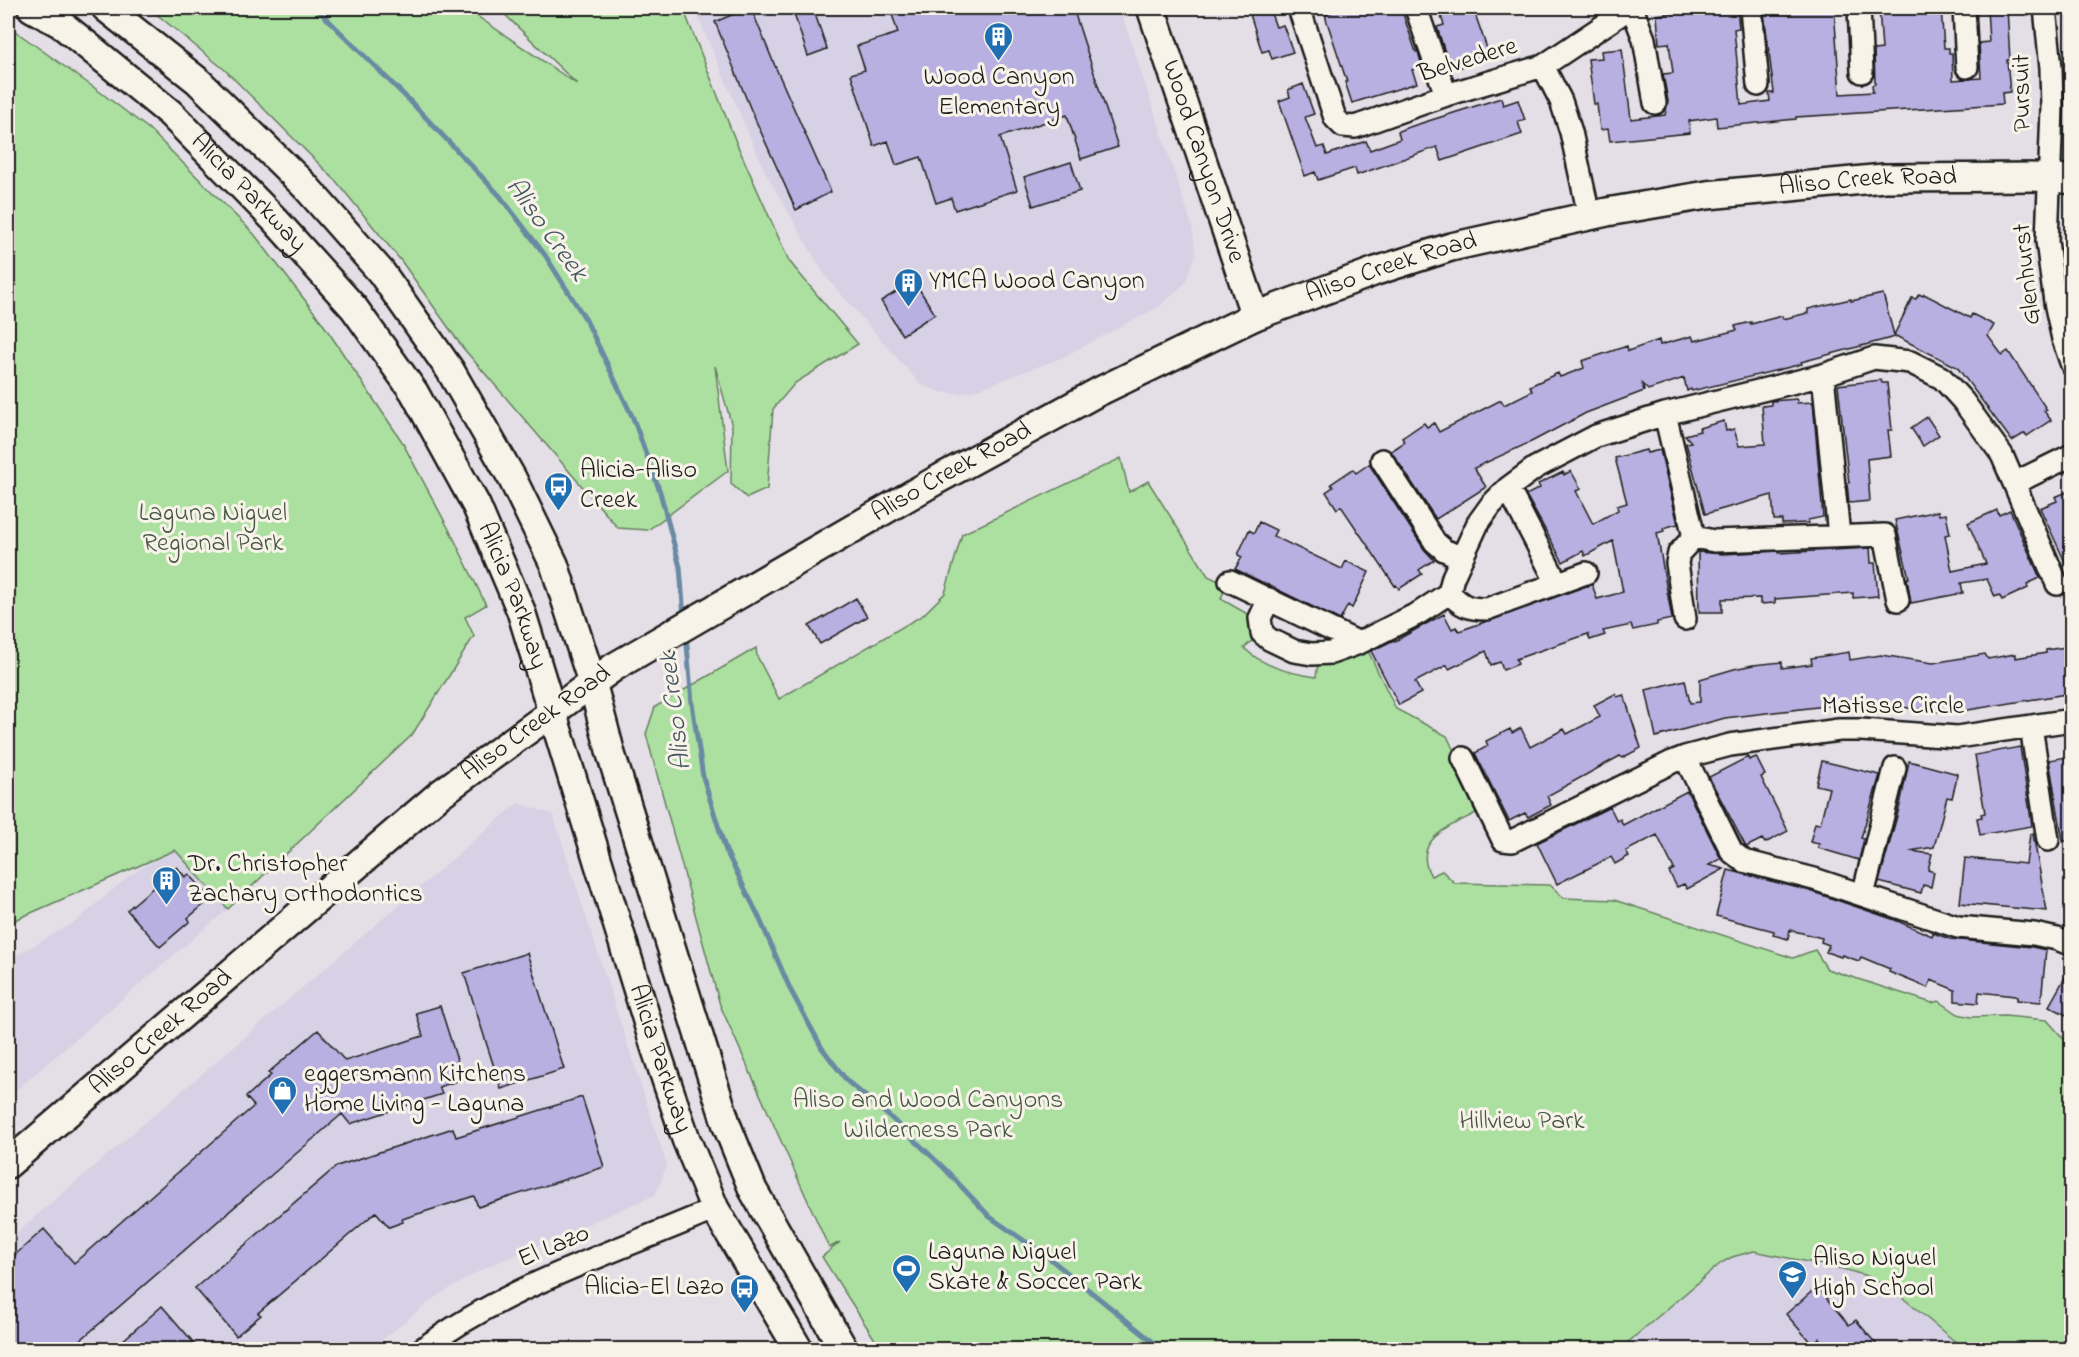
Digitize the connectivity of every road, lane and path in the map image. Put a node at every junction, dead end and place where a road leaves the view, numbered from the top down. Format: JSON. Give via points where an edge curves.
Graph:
{"nodes":[{"id":1,"x":32,"y":8,"type":"edge"},
{"id":2,"x":106,"y":8,"type":"edge"},
{"id":3,"x":1151,"y":8,"type":"edge"},
{"id":4,"x":1299,"y":8,"type":"edge"},
{"id":5,"x":1416,"y":8,"type":"edge"},
{"id":6,"x":1631,"y":8,"type":"edge"},
{"id":7,"x":1751,"y":8,"type":"edge"},
{"id":8,"x":1859,"y":8,"type":"edge"},
{"id":9,"x":1964,"y":8,"type":"edge"},
{"id":10,"x":2045,"y":8,"type":"edge"},
{"id":11,"x":1543,"y":66,"type":"junction"},
{"id":12,"x":1967,"y":67,"type":"dead end"},
{"id":13,"x":1862,"y":72,"type":"dead end"},
{"id":14,"x":1758,"y":85,"type":"dead end"},
{"id":15,"x":1446,"y":95,"type":"junction"},
{"id":16,"x":1655,"y":103,"type":"dead end"},
{"id":17,"x":2061,"y":178,"type":"edge"},
{"id":18,"x":1589,"y":215,"type":"junction"},
{"id":19,"x":1255,"y":316,"type":"junction"},
{"id":20,"x":2072,"y":365,"type":"edge"},
{"id":21,"x":1823,"y":375,"type":"junction"},
{"id":22,"x":1665,"y":414,"type":"junction"},
{"id":23,"x":2072,"y":456,"type":"edge"},
{"id":24,"x":1382,"y":460,"type":"dead end"},
{"id":25,"x":2015,"y":483,"type":"junction"},
{"id":26,"x":1508,"y":488,"type":"junction"},
{"id":27,"x":1839,"y":536,"type":"junction"},
{"id":28,"x":1694,"y":537,"type":"junction"},
{"id":29,"x":1462,"y":558,"type":"junction"},
{"id":30,"x":1586,"y":573,"type":"dead end"},
{"id":31,"x":1230,"y":581,"type":"dead end"},
{"id":32,"x":1557,"y":583,"type":"junction"},
{"id":33,"x":2057,"y":584,"type":"dead end"},
{"id":34,"x":1449,"y":593,"type":"junction"},
{"id":35,"x":1269,"y":599,"type":"junction"},
{"id":36,"x":1898,"y":600,"type":"dead end"},
{"id":37,"x":1685,"y":619,"type":"dead end"},
{"id":38,"x":1359,"y":642,"type":"junction"},
{"id":39,"x":592,"y":682,"type":"junction"},
{"id":40,"x":553,"y":711,"type":"junction"},
{"id":41,"x":2072,"y":720,"type":"edge"},
{"id":42,"x":2031,"y":726,"type":"junction"},
{"id":43,"x":1685,"y":757,"type":"junction"},
{"id":44,"x":1463,"y":758,"type":"dead end"},
{"id":45,"x":1895,"y":768,"type":"dead end"},
{"id":46,"x":2048,"y":840,"type":"dead end"},
{"id":47,"x":1863,"y":895,"type":"junction"},
{"id":48,"x":2072,"y":945,"type":"edge"},
{"id":49,"x":8,"y":1164,"type":"edge"},
{"id":50,"x":715,"y":1209,"type":"junction"},
{"id":51,"x":421,"y":1350,"type":"edge"},
{"id":52,"x":799,"y":1350,"type":"edge"},
{"id":53,"x":844,"y":1350,"type":"edge"}],
"edges":[{"from":1,"to":40,"type":"main road","name":"Alicia Parkway","via":[[61,24],[170,113],[354,308],[414,392],[476,505],[521,611]]},
{"from":2,"to":39,"type":"main road","name":"Alicia Parkway","via":[[198,81],[306,187],[381,272],[450,370],[512,478],[554,564]]},
{"from":3,"to":19,"type":"main road","name":"Wood Canyon Drive"},
{"from":4,"to":15,"type":"street","name":"Belvedere","via":[[1335,118],[1343,126],[1355,127]]},
{"from":5,"to":15,"type":"street"},
{"from":6,"to":11,"type":"street","name":"Belvedere"},
{"from":6,"to":16,"type":"street","via":[[1644,39]]},
{"from":7,"to":14,"type":"street"},
{"from":8,"to":13,"type":"street"},
{"from":9,"to":12,"type":"street"},
{"from":10,"to":17,"type":"street","name":"Pursuit"},
{"from":11,"to":15,"type":"street","name":"Belvedere"},
{"from":11,"to":18,"type":"street","via":[[1571,132]]},
{"from":17,"to":18,"type":"main road","name":"Aliso Creek Road","via":[[1884,177],[1707,195]]},
{"from":17,"to":20,"type":"street","name":"Glenhurst","via":[[2047,241],[2062,339]]},
{"from":18,"to":19,"type":"main road","name":"Aliso Creek Road","via":[[1451,247]]},
{"from":19,"to":39,"type":"main road","name":"Aliso Creek Road","via":[[1098,392]]},
{"from":21,"to":22,"type":"street"},
{"from":21,"to":25,"type":"street","via":[[1874,358],[1910,362],[1942,378],[1964,401],[2002,455]]},
{"from":21,"to":27,"type":"street"},
{"from":22,"to":26,"type":"street","via":[[1596,436],[1535,468]]},
{"from":22,"to":28,"type":"street"},
{"from":23,"to":25,"type":"street"},
{"from":24,"to":29,"type":"street","via":[[1435,542]]},
{"from":25,"to":33,"type":"street"},
{"from":26,"to":29,"type":"street","via":[[1478,523]]},
{"from":26,"to":32,"type":"street"},
{"from":27,"to":28,"type":"street","via":[[1713,541]]},
{"from":27,"to":36,"type":"street","via":[[1885,535]]},
{"from":28,"to":37,"type":"street","via":[[1679,553],[1677,563]]},
{"from":29,"to":34,"type":"street"},
{"from":30,"to":32,"type":"street"},
{"from":31,"to":35,"type":"street"},
{"from":32,"to":34,"type":"street","via":[[1487,609],[1472,609]]},
{"from":34,"to":38,"type":"street","via":[[1419,613]]},
{"from":35,"to":38,"type":"street"},
{"from":35,"to":38,"type":"street","via":[[1260,618],[1262,633],[1294,651],[1331,653]]},
{"from":39,"to":40,"type":"main road","name":"Aliso Creek Road"},
{"from":39,"to":53,"type":"main road","name":"Alicia Parkway","via":[[727,1126],[753,1190]]},
{"from":40,"to":49,"type":"main road","name":"Aliso Creek Road","via":[[440,794]]},
{"from":40,"to":50,"type":"main road","name":"Alicia Parkway","via":[[656,1050]]},
{"from":41,"to":42,"type":"street","name":"Matisse Circle"},
{"from":42,"to":43,"type":"street","name":"Matisse Circle","via":[[1957,737],[1839,730],[1730,745]]},
{"from":42,"to":46,"type":"street"},
{"from":43,"to":44,"type":"street","name":"Matisse Circle","via":[[1512,841],[1503,840]]},
{"from":43,"to":47,"type":"street","via":[[1732,852],[1744,861]]},
{"from":45,"to":47,"type":"street"},
{"from":47,"to":48,"type":"street","via":[[1958,927],[2034,934]]},
{"from":50,"to":51,"type":"street","name":"El Lazo","via":[[485,1307]]},
{"from":50,"to":52,"type":"main road","name":"Alicia Parkway"}]}
